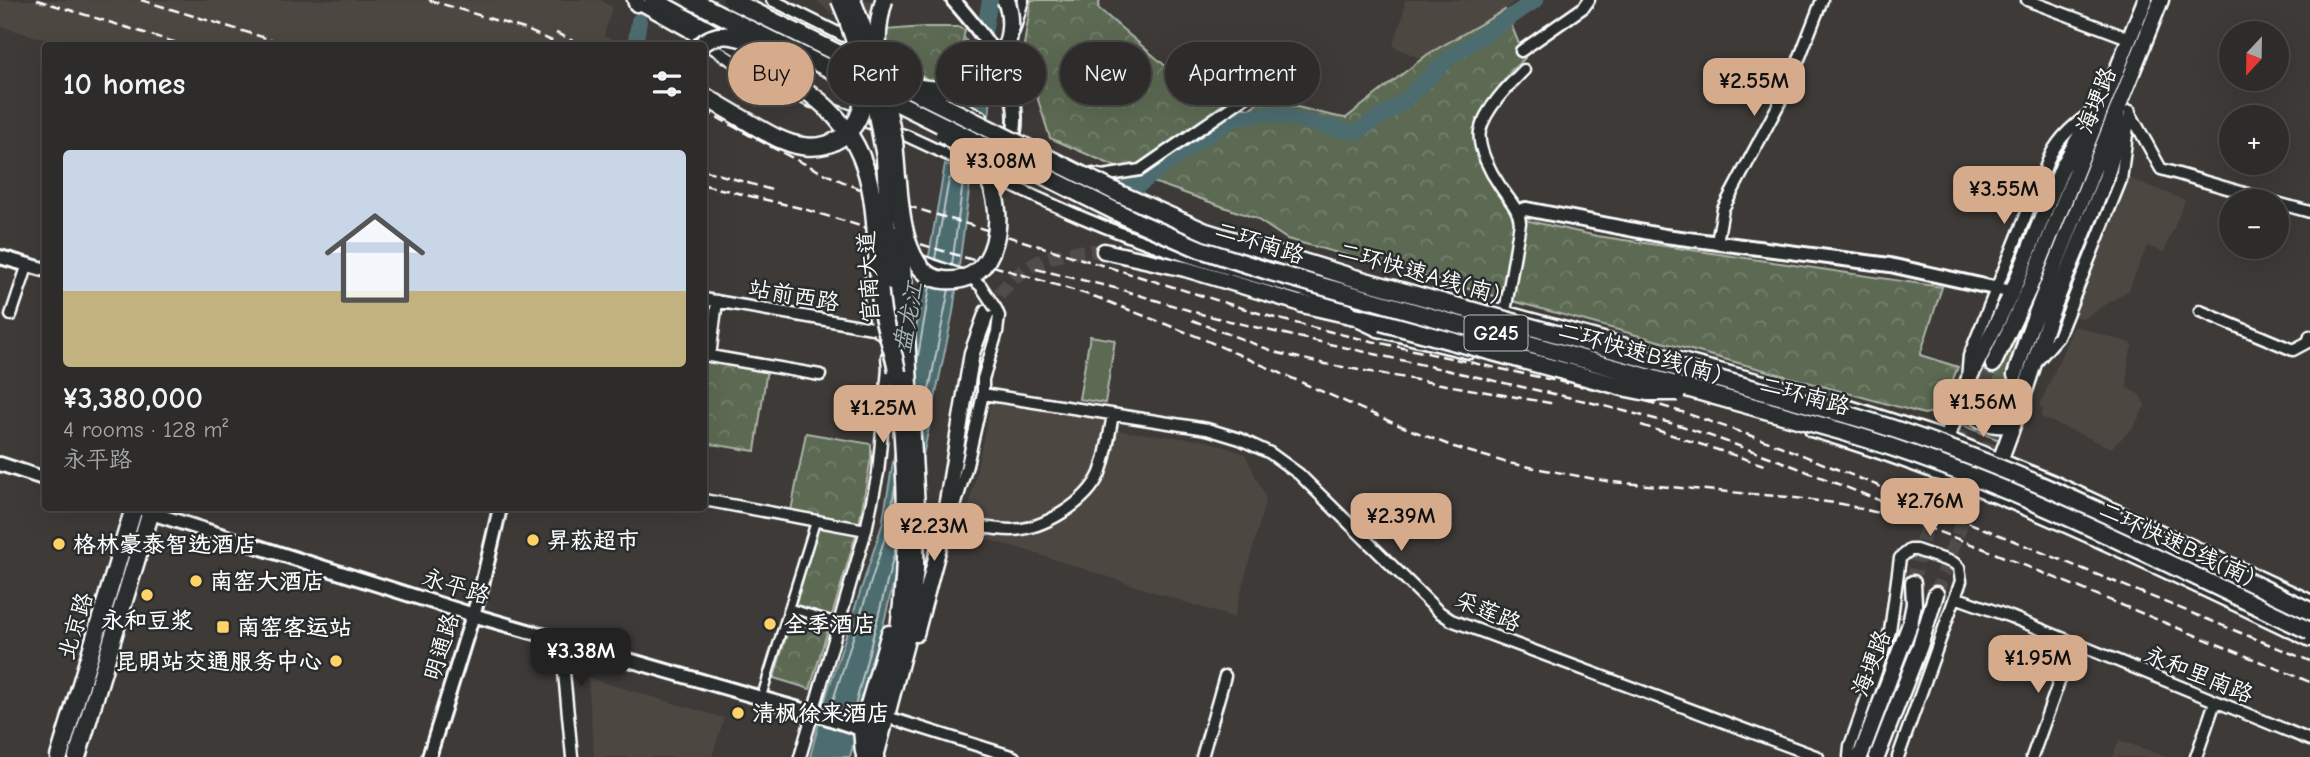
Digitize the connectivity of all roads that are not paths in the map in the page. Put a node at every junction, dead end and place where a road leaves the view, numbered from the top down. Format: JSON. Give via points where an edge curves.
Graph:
{"nodes":[{"id":1,"x":694,"y":0,"type":"edge"},
{"id":2,"x":725,"y":0,"type":"edge"},
{"id":3,"x":734,"y":0,"type":"edge"},
{"id":4,"x":772,"y":0,"type":"edge"},
{"id":5,"x":839,"y":0,"type":"edge"},
{"id":6,"x":853,"y":0,"type":"edge"},
{"id":7,"x":884,"y":0,"type":"edge"},
{"id":8,"x":953,"y":0,"type":"edge"},
{"id":9,"x":1006,"y":0,"type":"edge"},
{"id":10,"x":1023,"y":0,"type":"edge"},
{"id":11,"x":1589,"y":0,"type":"edge"},
{"id":12,"x":1822,"y":0,"type":"edge"},
{"id":13,"x":2027,"y":0,"type":"edge"},
{"id":14,"x":2145,"y":0,"type":"edge"},
{"id":15,"x":2161,"y":0,"type":"edge"},
{"id":16,"x":640,"y":1,"type":"edge"},
{"id":17,"x":849,"y":24,"type":"junction"},
{"id":18,"x":2128,"y":38,"type":"junction"},
{"id":19,"x":703,"y":42,"type":"edge"},
{"id":20,"x":705,"y":42,"type":"edge"},
{"id":21,"x":870,"y":42,"type":"edge"},
{"id":22,"x":879,"y":42,"type":"edge"},
{"id":23,"x":985,"y":42,"type":"edge"},
{"id":24,"x":1008,"y":42,"type":"edge"},
{"id":25,"x":707,"y":44,"type":"edge"},
{"id":26,"x":828,"y":49,"type":"edge"},
{"id":27,"x":1521,"y":51,"type":"dead end"},
{"id":28,"x":828,"y":68,"type":"edge"},
{"id":29,"x":828,"y":70,"type":"edge"},
{"id":30,"x":1524,"y":70,"type":"dead end"},
{"id":31,"x":922,"y":88,"type":"edge"},
{"id":32,"x":922,"y":96,"type":"edge"},
{"id":33,"x":707,"y":98,"type":"edge"},
{"id":34,"x":889,"y":105,"type":"edge"},
{"id":35,"x":901,"y":105,"type":"edge"},
{"id":36,"x":905,"y":105,"type":"edge"},
{"id":37,"x":1012,"y":105,"type":"edge"},
{"id":38,"x":1234,"y":105,"type":"edge"},
{"id":39,"x":2117,"y":107,"type":"junction"},
{"id":40,"x":1010,"y":144,"type":"junction"},
{"id":41,"x":1093,"y":174,"type":"junction"},
{"id":42,"x":995,"y":178,"type":"junction"},
{"id":43,"x":898,"y":181,"type":"junction"},
{"id":44,"x":2230,"y":189,"type":"edge"},
{"id":45,"x":2289,"y":206,"type":"edge"},
{"id":46,"x":1519,"y":211,"type":"junction"},
{"id":47,"x":2310,"y":212,"type":"edge"},
{"id":48,"x":1717,"y":242,"type":"junction"},
{"id":49,"x":1104,"y":251,"type":"tunnel mouth"},
{"id":50,"x":0,"y":257,"type":"edge"},
{"id":51,"x":28,"y":264,"type":"junction"},
{"id":52,"x":42,"y":269,"type":"edge"},
{"id":53,"x":1996,"y":288,"type":"junction"},
{"id":54,"x":2012,"y":292,"type":"junction"},
{"id":55,"x":707,"y":299,"type":"edge"},
{"id":56,"x":717,"y":301,"type":"junction"},
{"id":57,"x":1302,"y":304,"type":"joint"},
{"id":58,"x":991,"y":311,"type":"junction"},
{"id":59,"x":2200,"y":311,"type":"dead end"},
{"id":60,"x":1505,"y":312,"type":"junction"},
{"id":61,"x":11,"y":315,"type":"dead end"},
{"id":62,"x":1354,"y":316,"type":"junction"},
{"id":63,"x":878,"y":329,"type":"junction"},
{"id":64,"x":2310,"y":336,"type":"edge"},
{"id":65,"x":707,"y":355,"type":"edge"},
{"id":66,"x":1993,"y":365,"type":"tunnel mouth"},
{"id":67,"x":897,"y":372,"type":"junction"},
{"id":68,"x":2015,"y":374,"type":"tunnel mouth"},
{"id":69,"x":820,"y":375,"type":"dead end"},
{"id":70,"x":1967,"y":383,"type":"junction"},
{"id":71,"x":983,"y":394,"type":"junction"},
{"id":72,"x":1720,"y":398,"type":"junction"},
{"id":73,"x":1961,"y":399,"type":"junction"},
{"id":74,"x":1113,"y":415,"type":"junction"},
{"id":75,"x":2017,"y":415,"type":"junction"},
{"id":76,"x":1941,"y":454,"type":"junction"},
{"id":77,"x":0,"y":464,"type":"edge"},
{"id":78,"x":1995,"y":475,"type":"junction"},
{"id":79,"x":42,"y":478,"type":"edge"},
{"id":80,"x":707,"y":501,"type":"edge"},
{"id":81,"x":133,"y":511,"type":"edge"},
{"id":82,"x":151,"y":511,"type":"edge"},
{"id":83,"x":154,"y":511,"type":"edge"},
{"id":84,"x":499,"y":511,"type":"edge"},
{"id":85,"x":816,"y":520,"type":"junction"},
{"id":86,"x":952,"y":522,"type":"junction"},
{"id":87,"x":866,"y":530,"type":"junction"},
{"id":88,"x":934,"y":569,"type":"junction"},
{"id":89,"x":1913,"y":583,"type":"tunnel mouth"},
{"id":90,"x":1936,"y":594,"type":"tunnel mouth"},
{"id":91,"x":1955,"y":597,"type":"junction"},
{"id":92,"x":2310,"y":600,"type":"edge"},
{"id":93,"x":789,"y":608,"type":"junction"},
{"id":94,"x":906,"y":608,"type":"junction"},
{"id":95,"x":2310,"y":612,"type":"edge"},
{"id":96,"x":472,"y":615,"type":"junction"},
{"id":97,"x":840,"y":623,"type":"junction"},
{"id":98,"x":2310,"y":629,"type":"edge"},
{"id":99,"x":561,"y":641,"type":"junction"},
{"id":100,"x":2310,"y":641,"type":"edge"},
{"id":101,"x":2073,"y":643,"type":"junction"},
{"id":102,"x":1225,"y":676,"type":"dead end"},
{"id":103,"x":761,"y":698,"type":"junction"},
{"id":104,"x":2215,"y":702,"type":"junction"},
{"id":105,"x":816,"y":714,"type":"junction"},
{"id":106,"x":881,"y":720,"type":"junction"},
{"id":107,"x":859,"y":729,"type":"junction"},
{"id":108,"x":2310,"y":740,"type":"edge"},
{"id":109,"x":59,"y":757,"type":"edge"},
{"id":110,"x":77,"y":757,"type":"edge"},
{"id":111,"x":429,"y":757,"type":"edge"},
{"id":112,"x":572,"y":757,"type":"edge"},
{"id":113,"x":800,"y":757,"type":"edge"},
{"id":114,"x":863,"y":757,"type":"edge"},
{"id":115,"x":876,"y":757,"type":"edge"},
{"id":116,"x":1014,"y":757,"type":"edge"},
{"id":117,"x":1202,"y":757,"type":"edge"},
{"id":118,"x":1818,"y":757,"type":"edge"},
{"id":119,"x":1849,"y":757,"type":"edge"},
{"id":120,"x":1860,"y":757,"type":"edge"},
{"id":121,"x":1877,"y":757,"type":"edge"},
{"id":122,"x":1898,"y":757,"type":"edge"},
{"id":123,"x":2032,"y":757,"type":"edge"},
{"id":124,"x":2196,"y":757,"type":"edge"}],
"edges":[{"from":1,"to":28,"type":"main road","name":"二环快速B线(南)","bridge":true},
{"from":1,"to":40,"type":"main road","name":"二环南路","number":"G245"},
{"from":2,"to":40,"type":"main road","name":"二环南路","number":"G245"},
{"from":3,"to":26,"type":"main road","name":"二环快速A线(南)","bridge":true},
{"from":4,"to":40,"type":"street","via":[[833,29]]},
{"from":5,"to":17,"type":"main road","name":"官南大道","bridge":true},
{"from":6,"to":21,"type":"main road","name":"官南大道","bridge":true},
{"from":7,"to":22,"type":"main road","bridge":true},
{"from":8,"to":23,"type":"street"},
{"from":9,"to":31,"type":"main road","bridge":true,"via":[[1011,19],[1009,42],[998,62],[978,80],[956,88]]},
{"from":10,"to":24,"type":"street"},
{"from":11,"to":27,"type":"street"},
{"from":12,"to":48,"type":"street","via":[[1789,85],[1723,209]]},
{"from":13,"to":18,"type":"street"},
{"from":14,"to":18,"type":"main road","name":"海埂路"},
{"from":15,"to":39,"type":"main road","name":"海埂路"},
{"from":16,"to":19,"type":"street"},
{"from":16,"to":67,"type":"main road","bridge":true,"via":[[681,14],[751,55],[818,100],[854,142],[871,185],[881,305]]},
{"from":17,"to":33,"type":"main road","bridge":true,"via":[[861,60],[864,100],[855,122],[836,141],[810,147],[792,144]]},
{"from":17,"to":67,"type":"main road","name":"官南大道","bridge":true,"via":[[869,78],[882,143]]},
{"from":18,"to":39,"type":"main road","name":"海埂路"},
{"from":20,"to":29,"type":"main road","bridge":true,"via":[[733,36]]},
{"from":25,"to":42,"type":"street","via":[[771,83],[907,136]]},
{"from":30,"to":46,"type":"street","via":[[1504,89],[1480,132],[1494,177]]},
{"from":32,"to":95,"type":"main road","name":"二环快速A线(南)","bridge":true,"via":[[1206,232],[1918,436],[2023,477]]},
{"from":34,"to":43,"type":"main road","name":"官南大道","bridge":true},
{"from":35,"to":43,"type":"main road","bridge":true,"via":[[935,127],[986,174],[995,192],[999,219],[994,247],[982,267],[954,280],[925,272],[910,247]]},
{"from":36,"to":72,"type":"main road","name":"二环快速B线(南)","bridge":true,"via":[[1112,211],[1200,249]]},
{"from":37,"to":40,"type":"street"},
{"from":38,"to":41,"type":"street","via":[[1140,170]]},
{"from":39,"to":44,"type":"street","via":[[2161,169]]},
{"from":39,"to":53,"type":"street","via":[[2075,124],[2056,143]]},
{"from":39,"to":54,"type":"main road","via":[[2085,127],[2062,168]]},
{"from":39,"to":66,"type":"main road","name":"海埂路"},
{"from":39,"to":68,"type":"main road","name":"海埂路"},
{"from":39,"to":75,"type":"main road","via":[[2117,139],[2106,178],[2049,318]]},
{"from":40,"to":41,"type":"street"},
{"from":40,"to":42,"type":"street"},
{"from":40,"to":76,"type":"main road","name":"二环南路","number":"G245","via":[[1163,217],[1250,250],[1848,417]]},
{"from":41,"to":60,"type":"street","via":[[1241,238]]},
{"from":42,"to":62,"type":"street","via":[[1162,248],[1328,298]]},
{"from":43,"to":94,"type":"main road","name":"官南大道","bridge":true,"via":[[917,556]]},
{"from":45,"to":47,"type":"street"},
{"from":46,"to":48,"type":"street"},
{"from":46,"to":60,"type":"street"},
{"from":48,"to":53,"type":"street","via":[[1890,265]]},
{"from":49,"to":57,"type":"main road"},
{"from":50,"to":51,"type":"street"},
{"from":51,"to":52,"type":"street"},
{"from":51,"to":61,"type":"street"},
{"from":53,"to":54,"type":"street"},
{"from":53,"to":70,"type":"street","via":[[1969,356]]},
{"from":54,"to":70,"type":"main road"},
{"from":55,"to":56,"type":"street","name":"站前西路"},
{"from":56,"to":63,"type":"street","name":"站前西路"},
{"from":56,"to":65,"type":"street"},
{"from":57,"to":62,"type":"main road"},
{"from":58,"to":63,"type":"street","bridge":true,"via":[[976,281],[923,261],[891,256],[883,258],[870,281]]},
{"from":58,"to":71,"type":"street","via":[[999,316]]},
{"from":58,"to":88,"type":"main road","via":[[972,354]]},
{"from":59,"to":64,"type":"street","via":[[2293,350]]},
{"from":60,"to":76,"type":"street","via":[[1812,394]]},
{"from":62,"to":72,"type":"main road","bridge":true,"via":[[1627,388]]},
{"from":62,"to":76,"type":"street","via":[[1368,327],[1393,335],[1708,401],[1833,438]]},
{"from":63,"to":87,"type":"street","via":[[888,369],[878,473]]},
{"from":65,"to":69,"type":"street"},
{"from":67,"to":94,"type":"main road","name":"官南大道"},
{"from":70,"to":73,"type":"main road"},
{"from":71,"to":74,"type":"street","name":"采莲路"},
{"from":71,"to":86,"type":"street"},
{"from":72,"to":98,"type":"main road","name":"二环快速B线(南)","bridge":true,"via":[[1872,440],[1969,474]]},
{"from":73,"to":75,"type":"main road","via":[[1967,412],[1999,426],[2006,426]]},
{"from":73,"to":76,"type":"main road"},
{"from":74,"to":86,"type":"street","via":[[1099,474],[1091,488],[1056,518],[1013,530]]},
{"from":74,"to":118,"type":"street","name":"采莲路","via":[[1207,429],[1270,453],[1299,474],[1451,620]]},
{"from":75,"to":78,"type":"main road"},
{"from":76,"to":78,"type":"main road","name":"二环南路","number":"G245"},
{"from":76,"to":78,"type":"street"},
{"from":77,"to":79,"type":"street"},
{"from":78,"to":92,"type":"street"},
{"from":78,"to":95,"type":"main road","name":"二环南路","number":"G245"},
{"from":78,"to":98,"type":"main road","name":"二环南路","number":"G245"},
{"from":78,"to":100,"type":"street","via":[[2092,537]]},
{"from":80,"to":85,"type":"street"},
{"from":81,"to":109,"type":"main road","name":"北京路"},
{"from":82,"to":110,"type":"main road","name":"北京路"},
{"from":83,"to":96,"type":"street","name":"永平路"},
{"from":84,"to":96,"type":"street","name":"明通路"},
{"from":85,"to":87,"type":"street"},
{"from":85,"to":93,"type":"street"},
{"from":86,"to":88,"type":"street"},
{"from":87,"to":97,"type":"street"},
{"from":88,"to":106,"type":"main road","via":[[919,626]]},
{"from":89,"to":120,"type":"main road","name":"海埂路","via":[[1910,624]]},
{"from":90,"to":121,"type":"main road","name":"海埂路"},
{"from":91,"to":101,"type":"street","name":"永和里南路"},
{"from":91,"to":119,"type":"street","via":[[1961,574],[1954,563],[1916,550],[1900,558],[1890,631]]},
{"from":91,"to":122,"type":"street"},
{"from":93,"to":97,"type":"street"},
{"from":93,"to":103,"type":"street"},
{"from":94,"to":106,"type":"main road","name":"官南大道"},
{"from":94,"to":106,"type":"main road","name":"官南大道","via":[[905,651]]},
{"from":94,"to":107,"type":"main road","via":[[887,637]]},
{"from":96,"to":99,"type":"street","name":"永平路"},
{"from":96,"to":111,"type":"street","name":"明通路"},
{"from":97,"to":105,"type":"street"},
{"from":99,"to":103,"type":"street","name":"永平路"},
{"from":99,"to":112,"type":"street"},
{"from":101,"to":104,"type":"street","name":"永和里南路"},
{"from":101,"to":123,"type":"street"},
{"from":102,"to":117,"type":"street"},
{"from":103,"to":105,"type":"street","name":"永平路"},
{"from":104,"to":108,"type":"street","name":"永和里南路"},
{"from":104,"to":124,"type":"street"},
{"from":105,"to":107,"type":"street","name":"永平路"},
{"from":105,"to":113,"type":"street"},
{"from":106,"to":114,"type":"main road"},
{"from":106,"to":115,"type":"main road"},
{"from":106,"to":116,"type":"street"},
{"from":107,"to":114,"type":"main road"}]}
